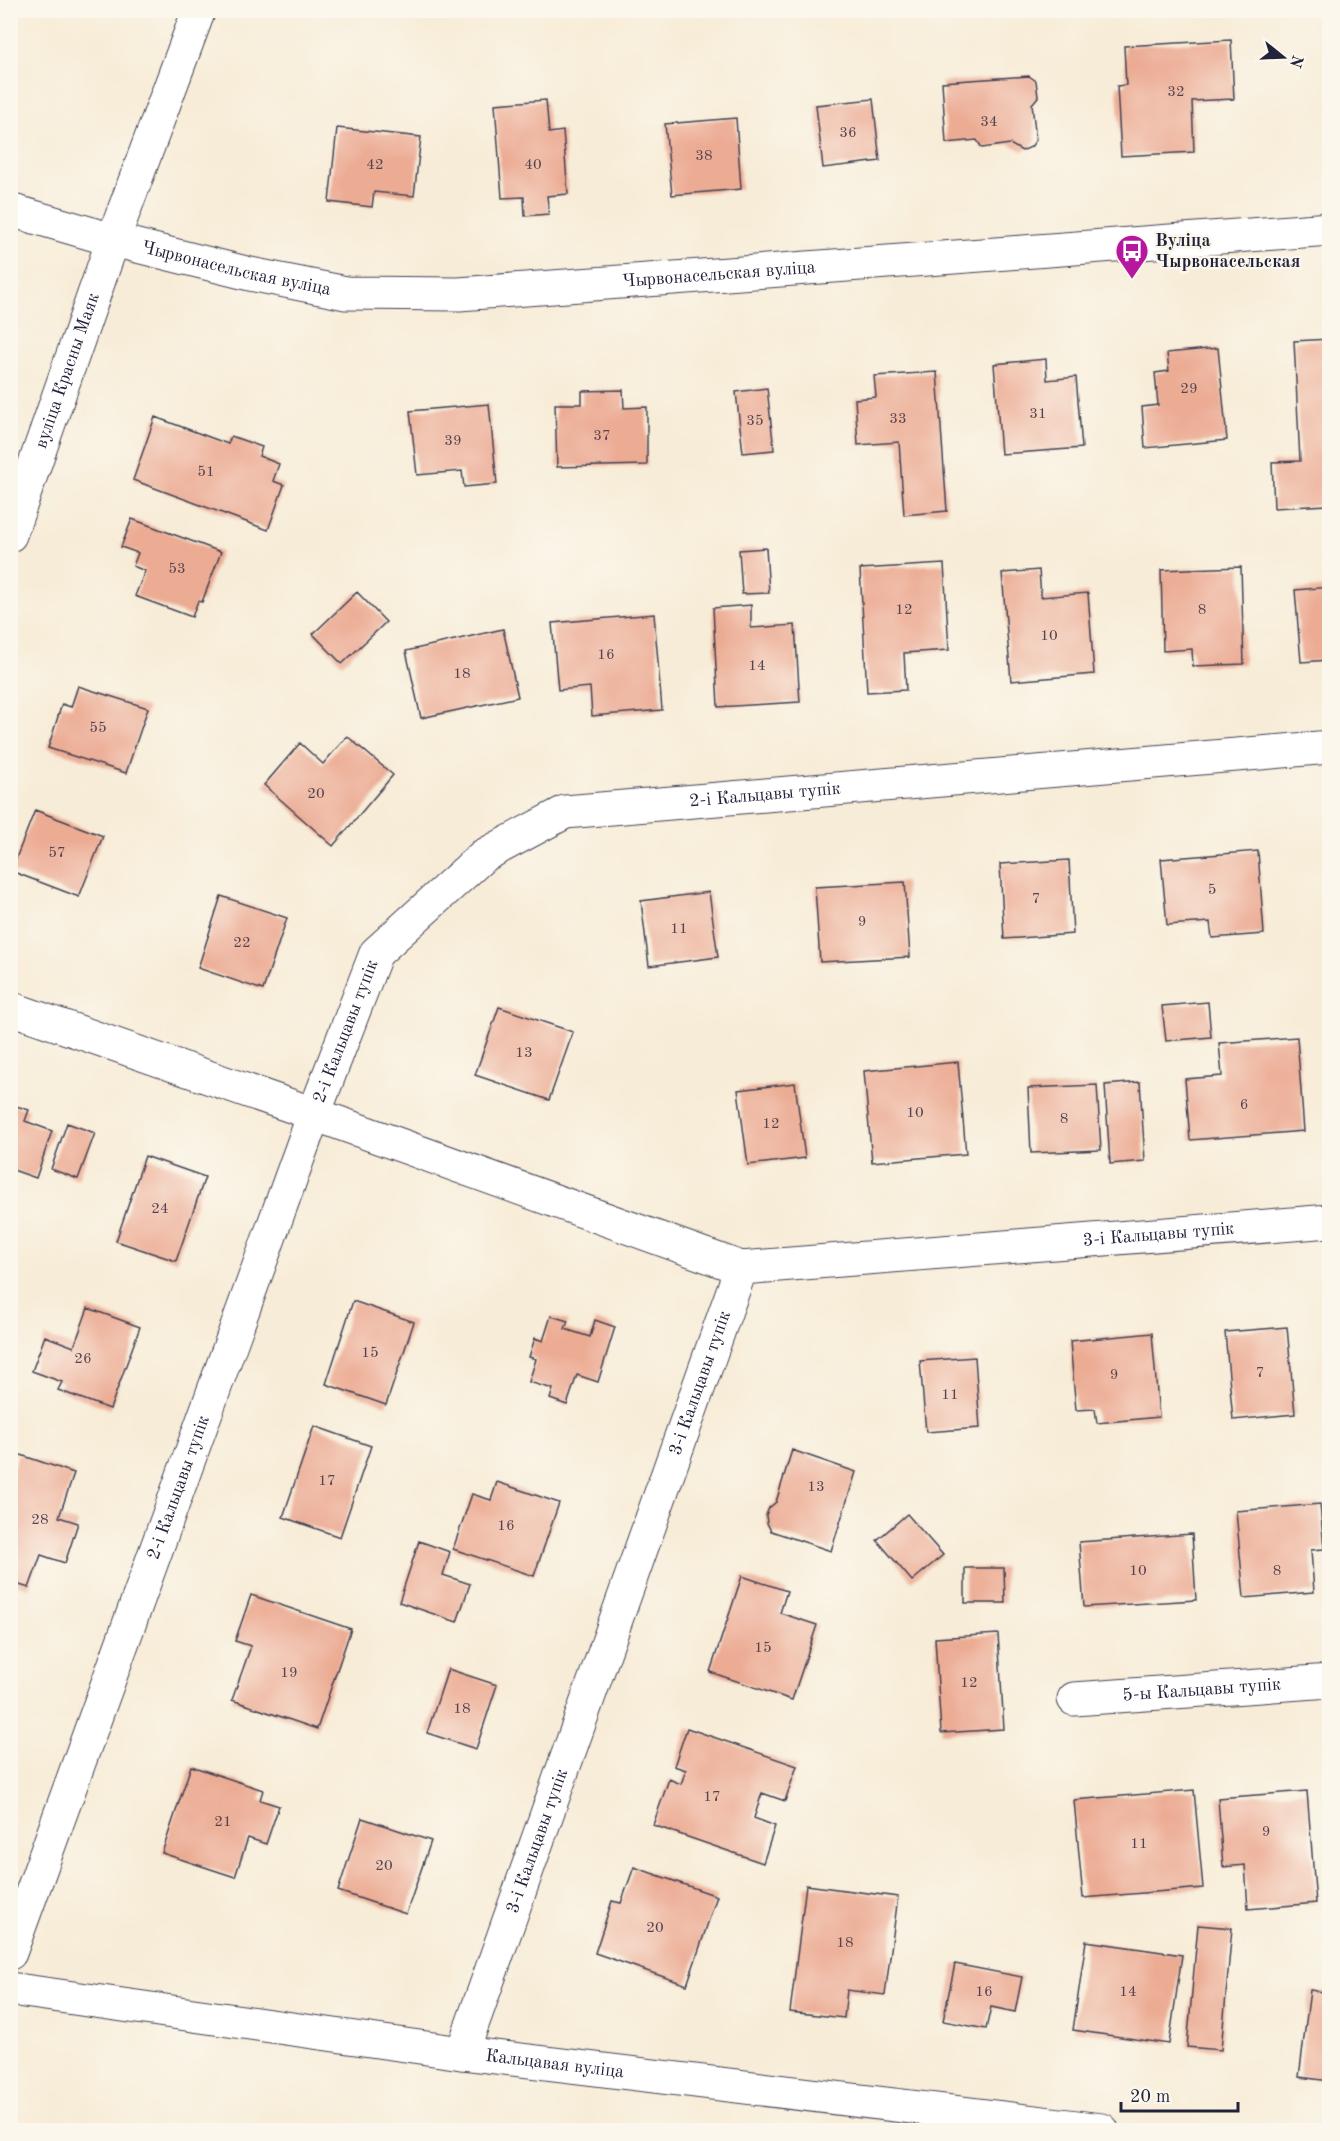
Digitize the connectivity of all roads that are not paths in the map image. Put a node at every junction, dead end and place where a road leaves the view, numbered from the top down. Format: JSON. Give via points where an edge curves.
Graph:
{"nodes":[{"id":1,"x":199,"y":10,"type":"edge"},
{"id":2,"x":10,"y":210,"type":"edge"},
{"id":3,"x":1329,"y":229,"type":"edge"},
{"id":4,"x":113,"y":240,"type":"junction"},
{"id":5,"x":10,"y":535,"type":"edge"},
{"id":6,"x":1329,"y":747,"type":"edge"},
{"id":7,"x":10,"y":1008,"type":"edge"},
{"id":8,"x":314,"y":1114,"type":"junction"},
{"id":9,"x":1329,"y":1221,"type":"edge"},
{"id":10,"x":741,"y":1268,"type":"junction"},
{"id":11,"x":1329,"y":1681,"type":"edge"},
{"id":12,"x":1074,"y":1699,"type":"dead end"},
{"id":13,"x":10,"y":1953,"type":"edge"},
{"id":14,"x":10,"y":1989,"type":"edge"},
{"id":15,"x":462,"y":2053,"type":"junction"},
{"id":16,"x":1102,"y":2130,"type":"edge"}],
"edges":[{"from":1,"to":4,"type":"street","name":"вуліца Красны Маяк"},
{"from":2,"to":4,"type":"street","name":"Чырвонасельская вуліца"},
{"from":3,"to":4,"type":"street","name":"Чырвонасельская вуліца","via":[[459,294],[346,293]]},
{"from":4,"to":5,"type":"street","name":"вуліца Красны Маяк"},
{"from":6,"to":8,"type":"street","name":"2-і Кальцавы тупік","via":[[565,812],[483,856],[376,953]]},
{"from":7,"to":8,"type":"street"},
{"from":8,"to":10,"type":"street"},
{"from":8,"to":13,"type":"street","name":"2-і Кальцавы тупік"},
{"from":9,"to":10,"type":"street","name":"3-і Кальцавы тупік"},
{"from":10,"to":15,"type":"street","name":"3-і Кальцавы тупік"},
{"from":11,"to":12,"type":"street","name":"5-ы Кальцавы тупік"},
{"from":14,"to":15,"type":"street","name":"Кальцавая вуліца"},
{"from":15,"to":16,"type":"street","name":"Кальцавая вуліца"}]}
